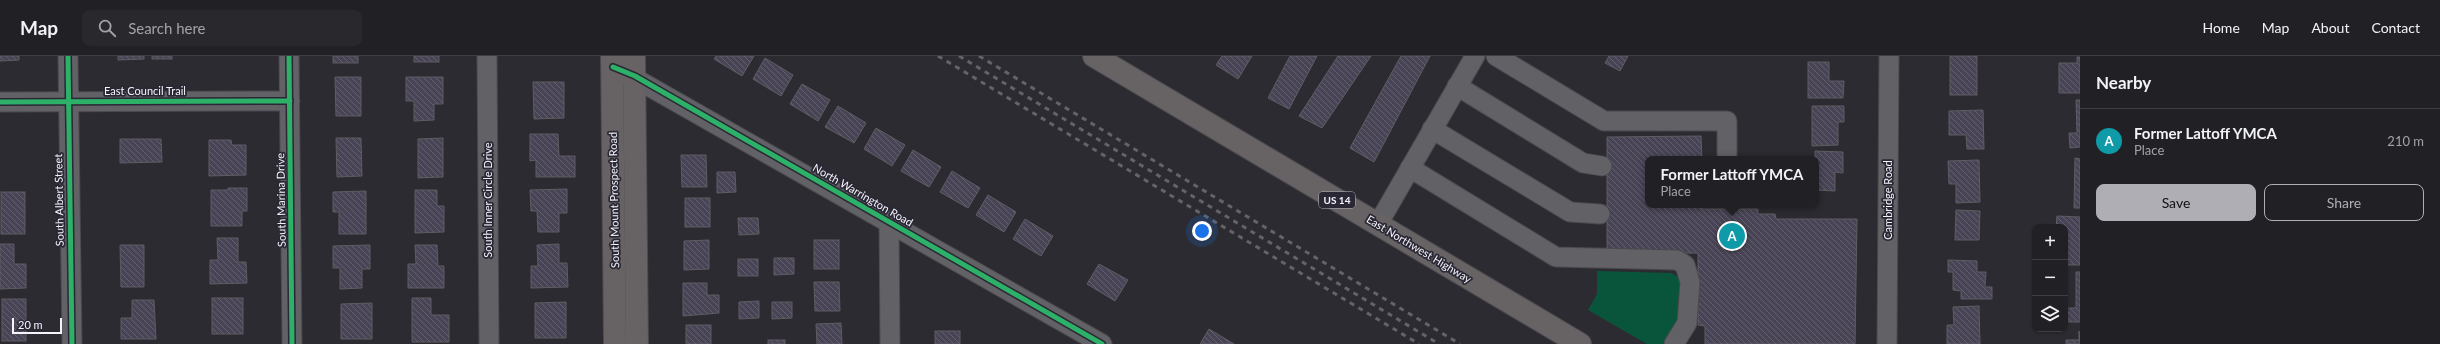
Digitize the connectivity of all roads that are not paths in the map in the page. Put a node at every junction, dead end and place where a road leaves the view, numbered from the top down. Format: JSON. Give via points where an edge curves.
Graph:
{"nodes":[{"id":1,"x":68,"y":56,"type":"edge"},
{"id":2,"x":289,"y":56,"type":"edge"},
{"id":3,"x":487,"y":56,"type":"edge"},
{"id":4,"x":1094,"y":56,"type":"edge"},
{"id":5,"x":1475,"y":56,"type":"edge"},
{"id":6,"x":1496,"y":56,"type":"edge"},
{"id":7,"x":1889,"y":56,"type":"edge"},
{"id":8,"x":612,"y":62,"type":"edge"},
{"id":9,"x":635,"y":66,"type":"edge"},
{"id":10,"x":1457,"y":86,"type":"junction"},
{"id":11,"x":68,"y":101,"type":"junction"},
{"id":12,"x":290,"y":101,"type":"junction"},
{"id":13,"x":0,"y":102,"type":"edge"},
{"id":14,"x":1432,"y":129,"type":"junction"},
{"id":15,"x":1727,"y":156,"type":"edge"},
{"id":16,"x":1602,"y":166,"type":"dead end"},
{"id":17,"x":1410,"y":168,"type":"junction"},
{"id":18,"x":1600,"y":214,"type":"dead end"},
{"id":19,"x":889,"y":222,"type":"junction"},
{"id":20,"x":1378,"y":224,"type":"junction"},
{"id":21,"x":72,"y":344,"type":"edge"},
{"id":22,"x":292,"y":344,"type":"edge"},
{"id":23,"x":489,"y":344,"type":"edge"},
{"id":24,"x":616,"y":344,"type":"edge"},
{"id":25,"x":637,"y":344,"type":"edge"},
{"id":26,"x":890,"y":344,"type":"edge"},
{"id":27,"x":1102,"y":344,"type":"edge"},
{"id":28,"x":1580,"y":344,"type":"edge"},
{"id":29,"x":1674,"y":344,"type":"edge"},
{"id":30,"x":1887,"y":344,"type":"edge"}],
"edges":[{"from":1,"to":11,"type":"street","name":"South Albert Street"},
{"from":2,"to":12,"type":"street","name":"South Marina Drive"},
{"from":3,"to":23,"type":"street","name":"South Inner Circle Drive"},
{"from":4,"to":20,"type":"main road","name":"East Northwest Highway","number":"US 14"},
{"from":5,"to":10,"type":"street"},
{"from":6,"to":15,"type":"street","via":[[1604,120],[1727,120]]},
{"from":7,"to":30,"type":"street","name":"Cambridge Road"},
{"from":8,"to":9,"type":"street","name":"North Warrington Road"},
{"from":8,"to":24,"type":"main road","name":"South Mount Prospect Road"},
{"from":9,"to":19,"type":"street","name":"North Warrington Road"},
{"from":9,"to":25,"type":"main road","name":"South Mount Prospect Road"},
{"from":10,"to":14,"type":"street"},
{"from":10,"to":16,"type":"street","via":[[1583,163]]},
{"from":11,"to":12,"type":"street","name":"East Council Trail"},
{"from":11,"to":13,"type":"street","name":"East Council Trail"},
{"from":11,"to":21,"type":"street","name":"South Albert Street"},
{"from":12,"to":22,"type":"street","name":"South Marina Drive"},
{"from":14,"to":17,"type":"street"},
{"from":14,"to":18,"type":"street","via":[[1570,212]]},
{"from":17,"to":20,"type":"street"},
{"from":17,"to":29,"type":"street","via":[[1556,257],[1677,260],[1685,265],[1690,282],[1687,323]]},
{"from":19,"to":26,"type":"street"},
{"from":19,"to":27,"type":"street","name":"North Warrington Road"},
{"from":20,"to":28,"type":"main road","name":"East Northwest Highway","number":"US 14"}]}
